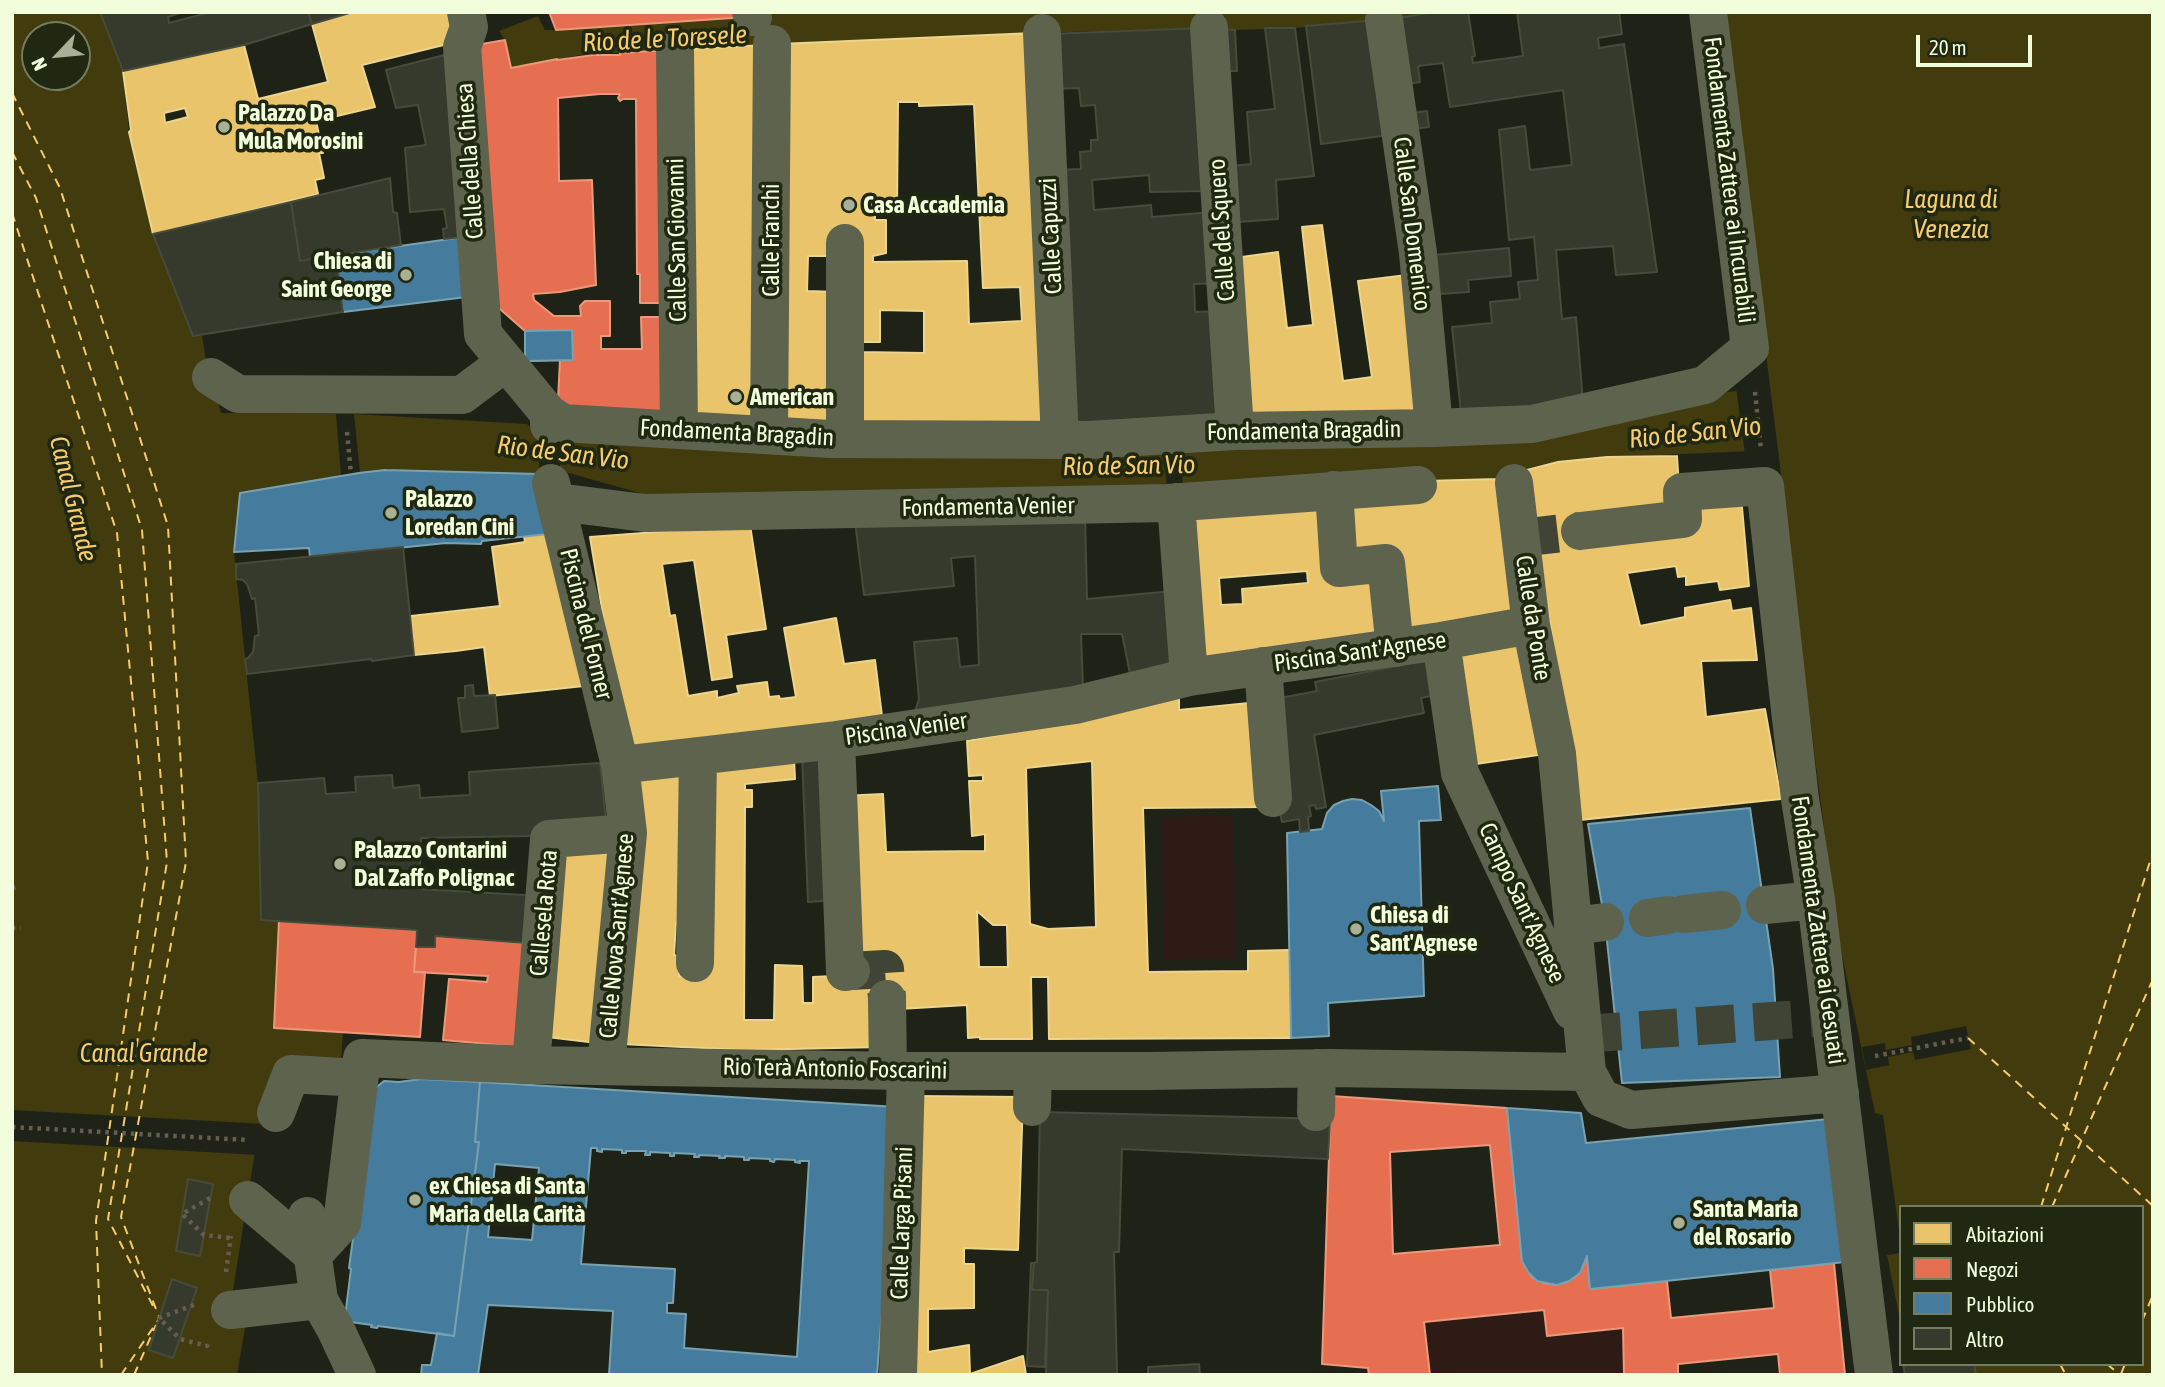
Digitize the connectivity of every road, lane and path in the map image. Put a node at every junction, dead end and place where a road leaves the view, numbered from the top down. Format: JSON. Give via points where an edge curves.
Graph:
{"nodes":[{"id":1,"x":1708,"y":12,"type":"edge"},
{"id":2,"x":1384,"y":20,"type":"dead end"},
{"id":3,"x":473,"y":21,"type":"edge"},
{"id":4,"x":759,"y":24,"type":"edge"},
{"id":5,"x":1209,"y":29,"type":"dead end"},
{"id":6,"x":1042,"y":33,"type":"dead end"},
{"id":7,"x":675,"y":50,"type":"dead end"},
{"id":8,"x":845,"y":243,"type":"dead end"},
{"id":9,"x":1750,"y":348,"type":"joint"},
{"id":10,"x":506,"y":362,"type":"junction"},
{"id":11,"x":211,"y":377,"type":"dead end"},
{"id":12,"x":1755,"y":398,"type":"dead end"},
{"id":13,"x":346,"y":412,"type":"junction"},
{"id":14,"x":1434,"y":428,"type":"junction"},
{"id":15,"x":679,"y":430,"type":"junction"},
{"id":16,"x":1235,"y":431,"type":"junction"},
{"id":17,"x":769,"y":435,"type":"junction"},
{"id":18,"x":845,"y":439,"type":"junction"},
{"id":19,"x":1060,"y":440,"type":"junction"},
{"id":20,"x":1761,"y":445,"type":"dead end"},
{"id":21,"x":351,"y":474,"type":"dead end"},
{"id":22,"x":1514,"y":482,"type":"dead end"},
{"id":23,"x":1418,"y":485,"type":"dead end"},
{"id":24,"x":1334,"y":490,"type":"junction"},
{"id":25,"x":554,"y":493,"type":"joint"},
{"id":26,"x":1176,"y":502,"type":"junction"},
{"id":27,"x":1580,"y":531,"type":"tunnel mouth"},
{"id":28,"x":1531,"y":625,"type":"junction"},
{"id":29,"x":1441,"y":641,"type":"junction"},
{"id":30,"x":1395,"y":648,"type":"junction"},
{"id":31,"x":1263,"y":666,"type":"junction"},
{"id":32,"x":1189,"y":677,"type":"junction"},
{"id":33,"x":836,"y":740,"type":"junction"},
{"id":34,"x":1557,"y":754,"type":"joint"},
{"id":35,"x":698,"y":756,"type":"junction"},
{"id":36,"x":621,"y":765,"type":"junction"},
{"id":37,"x":1273,"y":798,"type":"dead end"},
{"id":38,"x":628,"y":833,"type":"junction"},
{"id":39,"x":19,"y":887,"type":"dead end"},
{"id":40,"x":12,"y":888,"type":"edge"},
{"id":41,"x":1816,"y":900,"type":"junction"},
{"id":42,"x":1765,"y":905,"type":"dead end"},
{"id":43,"x":1722,"y":910,"type":"dead end"},
{"id":44,"x":1667,"y":916,"type":"dead end"},
{"id":45,"x":12,"y":928,"type":"edge"},
{"id":46,"x":20,"y":928,"type":"dead end"},
{"id":47,"x":695,"y":963,"type":"dead end"},
{"id":48,"x":851,"y":971,"type":"dead end"},
{"id":49,"x":887,"y":999,"type":"tunnel mouth"},
{"id":50,"x":1583,"y":1034,"type":"junction"},
{"id":51,"x":1968,"y":1038,"type":"dead end"},
{"id":52,"x":1864,"y":1059,"type":"dead end"},
{"id":53,"x":531,"y":1065,"type":"junction"},
{"id":54,"x":606,"y":1066,"type":"junction"},
{"id":55,"x":1323,"y":1068,"type":"junction"},
{"id":56,"x":897,"y":1070,"type":"junction"},
{"id":57,"x":359,"y":1078,"type":"junction"},
{"id":58,"x":1594,"y":1085,"type":"junction"},
{"id":59,"x":1821,"y":1095,"type":"junction"},
{"id":60,"x":1316,"y":1112,"type":"dead end"},
{"id":61,"x":275,"y":1113,"type":"dead end"},
{"id":62,"x":12,"y":1127,"type":"edge"},
{"id":63,"x":244,"y":1140,"type":"dead end"},
{"id":64,"x":230,"y":1208,"type":"junction"},
{"id":65,"x":307,"y":1216,"type":"dead end"},
{"id":66,"x":231,"y":1238,"type":"junction"},
{"id":67,"x":313,"y":1255,"type":"junction"},
{"id":68,"x":319,"y":1300,"type":"junction"},
{"id":69,"x":222,"y":1308,"type":"junction"},
{"id":70,"x":159,"y":1318,"type":"dead end"},
{"id":71,"x":357,"y":1375,"type":"edge"},
{"id":72,"x":898,"y":1375,"type":"edge"},
{"id":73,"x":1874,"y":1375,"type":"edge"}],
"edges":[{"from":1,"to":9,"type":"street","name":"Fondamenta Zattere ai Incurabili"},
{"from":2,"to":14,"type":"street","name":"Calle San Domenico","via":[[1418,253]]},
{"from":3,"to":10,"type":"street","name":"Calle della Chiesa","via":[[462,47],[476,226],[470,308],[483,334]]},
{"from":4,"to":17,"type":"street","name":"Calle Franchi"},
{"from":5,"to":16,"type":"street","name":"Calle del Squero"},
{"from":6,"to":19,"type":"street","name":"Calle Capuzzi"},
{"from":7,"to":15,"type":"street","name":"Calle San Giovanni"},
{"from":8,"to":18,"type":"street"},
{"from":9,"to":14,"type":"street","name":"Fondamenta Bragadin","via":[[1705,385],[1532,424]]},
{"from":10,"to":13,"type":"street","via":[[462,395]]},
{"from":10,"to":15,"type":"street","name":"Fondamenta Bragadin","via":[[549,419]]},
{"from":11,"to":13,"type":"street","via":[[238,394]]},
{"from":12,"to":20,"type":"path"},
{"from":13,"to":21,"type":"path"},
{"from":14,"to":16,"type":"street","name":"Fondamenta Bragadin"},
{"from":15,"to":17,"type":"street","name":"Fondamenta Bragadin"},
{"from":16,"to":19,"type":"street","name":"Fondamenta Bragadin"},
{"from":17,"to":18,"type":"street","name":"Fondamenta Bragadin"},
{"from":18,"to":19,"type":"street","name":"Fondamenta Bragadin"},
{"from":22,"to":28,"type":"street","name":"Calle da Ponte"},
{"from":23,"to":24,"type":"street","name":"Fondamenta Venier"},
{"from":24,"to":26,"type":"street","name":"Fondamenta Venier"},
{"from":24,"to":30,"type":"street","via":[[1340,583],[1386,563]]},
{"from":25,"to":26,"type":"street","name":"Fondamenta Venier","via":[[645,513]]},
{"from":25,"to":36,"type":"street","name":"Piscina del Forner"},
{"from":26,"to":32,"type":"street"},
{"from":27,"to":41,"type":"street","name":"Fondamenta Zattere ai Gesuati","via":[[1683,519],[1682,492],[1765,485],[1800,799]]},
{"from":28,"to":29,"type":"street","name":"Piscina Sant'Agnese"},
{"from":28,"to":34,"type":"street","name":"Calle da Ponte"},
{"from":29,"to":30,"type":"street","name":"Piscina Sant'Agnese"},
{"from":29,"to":50,"type":"street","name":"Campo Sant'Agnese","via":[[1460,773]]},
{"from":30,"to":31,"type":"street","name":"Piscina Sant'Agnese"},
{"from":31,"to":32,"type":"street","name":"Piscina Sant'Agnese"},
{"from":31,"to":37,"type":"street"},
{"from":32,"to":33,"type":"street","name":"Piscina Venier","via":[[1075,705]]},
{"from":33,"to":35,"type":"street","name":"Piscina Venier"},
{"from":33,"to":48,"type":"street","via":[[845,972]]},
{"from":34,"to":50,"type":"street","name":"Campo Sant'Agnese","via":[[1589,924]]},
{"from":35,"to":36,"type":"street","name":"Piscina Venier"},
{"from":35,"to":47,"type":"street"},
{"from":36,"to":38,"type":"street","name":"Calle Nova Sant'Agnese"},
{"from":38,"to":53,"type":"street","name":"Callesela Rota","via":[[550,839]]},
{"from":38,"to":54,"type":"street","name":"Calle Nova Sant'Agnese"},
{"from":39,"to":40,"type":"path"},
{"from":41,"to":42,"type":"street"},
{"from":41,"to":59,"type":"street","name":"Fondamenta Zattere ai Gesuati"},
{"from":43,"to":44,"type":"street"},
{"from":45,"to":46,"type":"path"},
{"from":49,"to":56,"type":"street","name":"Calle Larga Pisani"},
{"from":50,"to":58,"type":"street","name":"Campo Sant'Agnese"},
{"from":51,"to":52,"type":"path"},
{"from":53,"to":54,"type":"street","name":"Rio Terà Antonio Foscarini"},
{"from":53,"to":57,"type":"street","name":"Rio Terà Antonio Foscarini","via":[[362,1058]]},
{"from":54,"to":56,"type":"street","name":"Rio Terà Antonio Foscarini"},
{"from":55,"to":56,"type":"street","name":"Rio Terà Antonio Foscarini","via":[[1150,1071],[1032,1089]]},
{"from":55,"to":58,"type":"street"},
{"from":55,"to":60,"type":"street"},
{"from":56,"to":72,"type":"street","name":"Calle Larga Pisani"},
{"from":57,"to":61,"type":"street","via":[[291,1074]]},
{"from":57,"to":67,"type":"street","via":[[342,1223]]},
{"from":58,"to":59,"type":"street","via":[[1631,1110]]},
{"from":59,"to":73,"type":"street","name":"Fondamenta Zattere ai Gesuati"},
{"from":62,"to":63,"type":"path"},
{"from":64,"to":66,"type":"path"},
{"from":64,"to":66,"type":"path","via":[[182,1214],[204,1235]]},
{"from":64,"to":67,"type":"street"},
{"from":65,"to":67,"type":"street"},
{"from":66,"to":69,"type":"path"},
{"from":67,"to":68,"type":"street"},
{"from":68,"to":69,"type":"street"},
{"from":68,"to":71,"type":"street"},
{"from":69,"to":70,"type":"path","via":[[207,1346],[180,1339]]}]}
